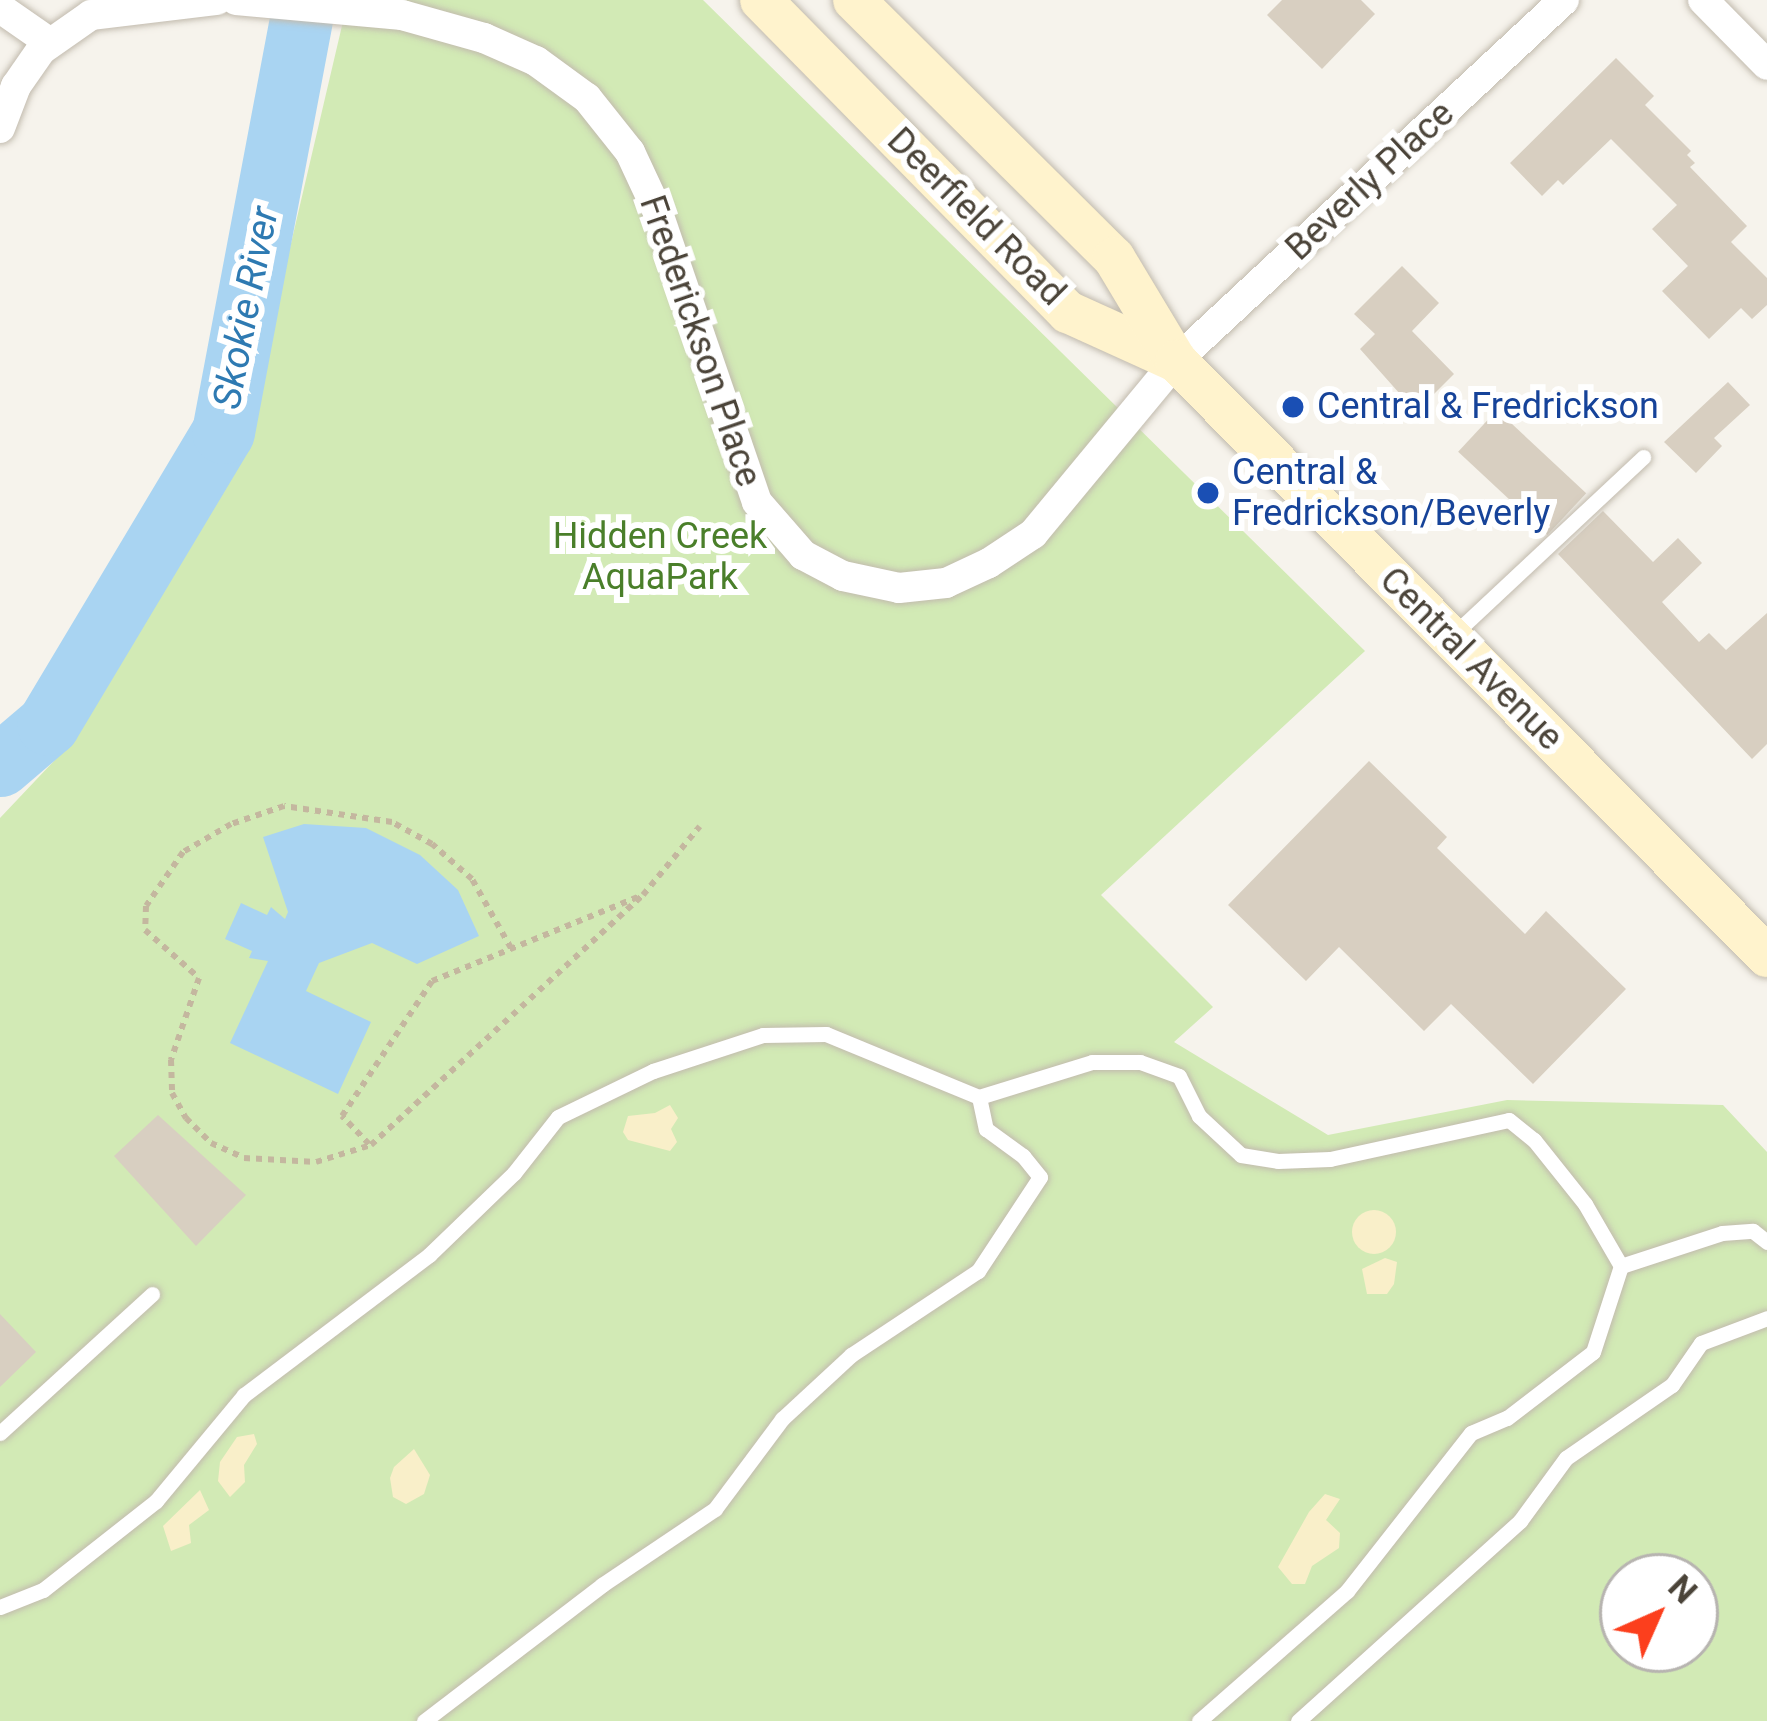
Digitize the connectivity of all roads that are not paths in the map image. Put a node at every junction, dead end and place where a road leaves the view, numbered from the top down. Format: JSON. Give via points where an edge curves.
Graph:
{"nodes":[{"id":1,"x":217,"y":0,"type":"edge"},
{"id":2,"x":236,"y":0,"type":"edge"},
{"id":3,"x":761,"y":0,"type":"edge"},
{"id":4,"x":854,"y":0,"type":"edge"},
{"id":5,"x":1564,"y":0,"type":"edge"},
{"id":6,"x":1703,"y":0,"type":"edge"},
{"id":7,"x":0,"y":8,"type":"edge"},
{"id":8,"x":49,"y":42,"type":"junction"},
{"id":9,"x":1767,"y":65,"type":"edge"},
{"id":10,"x":0,"y":128,"type":"edge"},
{"id":11,"x":1177,"y":361,"type":"junction"},
{"id":12,"x":1643,"y":457,"type":"dead end"},
{"id":13,"x":1450,"y":638,"type":"junction"},
{"id":14,"x":1767,"y":956,"type":"edge"},
{"id":15,"x":979,"y":1097,"type":"junction"},
{"id":16,"x":1767,"y":1242,"type":"edge"},
{"id":17,"x":1621,"y":1266,"type":"junction"},
{"id":18,"x":152,"y":1294,"type":"dead end"},
{"id":19,"x":1767,"y":1318,"type":"edge"},
{"id":20,"x":0,"y":1433,"type":"edge"},
{"id":21,"x":0,"y":1607,"type":"edge"},
{"id":22,"x":424,"y":1721,"type":"edge"},
{"id":23,"x":1199,"y":1721,"type":"edge"},
{"id":24,"x":1298,"y":1721,"type":"edge"}],
"edges":[{"from":1,"to":8,"type":"street","via":[[91,16]]},
{"from":2,"to":11,"type":"street","name":"Frederickson Place","via":[[402,15],[536,61],[587,98],[657,210],[757,502],[803,555],[843,576],[898,588],[946,583],[989,563],[1033,534]]},
{"from":3,"to":11,"type":"main road","name":"Deerfield Road","via":[[1068,312]]},
{"from":4,"to":11,"type":"main road","name":"Deerfield Road","via":[[1114,258]]},
{"from":5,"to":11,"type":"street","name":"Beverly Place"},
{"from":6,"to":9,"type":"street"},
{"from":7,"to":8,"type":"street"},
{"from":8,"to":10,"type":"street","via":[[16,86]]},
{"from":11,"to":13,"type":"main road","name":"Central Avenue"},
{"from":12,"to":13,"type":"lane"},
{"from":13,"to":14,"type":"main road","name":"Central Avenue"},
{"from":15,"to":17,"type":"lane","via":[[1092,1063],[1140,1063],[1179,1076],[1199,1116],[1241,1155],[1278,1161],[1330,1159],[1509,1120],[1585,1204]]},
{"from":15,"to":21,"type":"lane","via":[[826,1034],[763,1035],[653,1071],[558,1117],[514,1173],[428,1255],[244,1395],[156,1502],[43,1590]]},
{"from":15,"to":22,"type":"lane","via":[[986,1129],[1040,1178],[978,1271],[851,1355],[782,1419],[716,1509]]},
{"from":16,"to":17,"type":"lane","via":[[1753,1231],[1722,1232]]},
{"from":17,"to":23,"type":"lane","via":[[1593,1352],[1507,1418],[1471,1433],[1347,1591]]},
{"from":18,"to":20,"type":"lane"},
{"from":19,"to":24,"type":"lane","via":[[1701,1343],[1672,1385],[1566,1458],[1520,1521]]}]}
